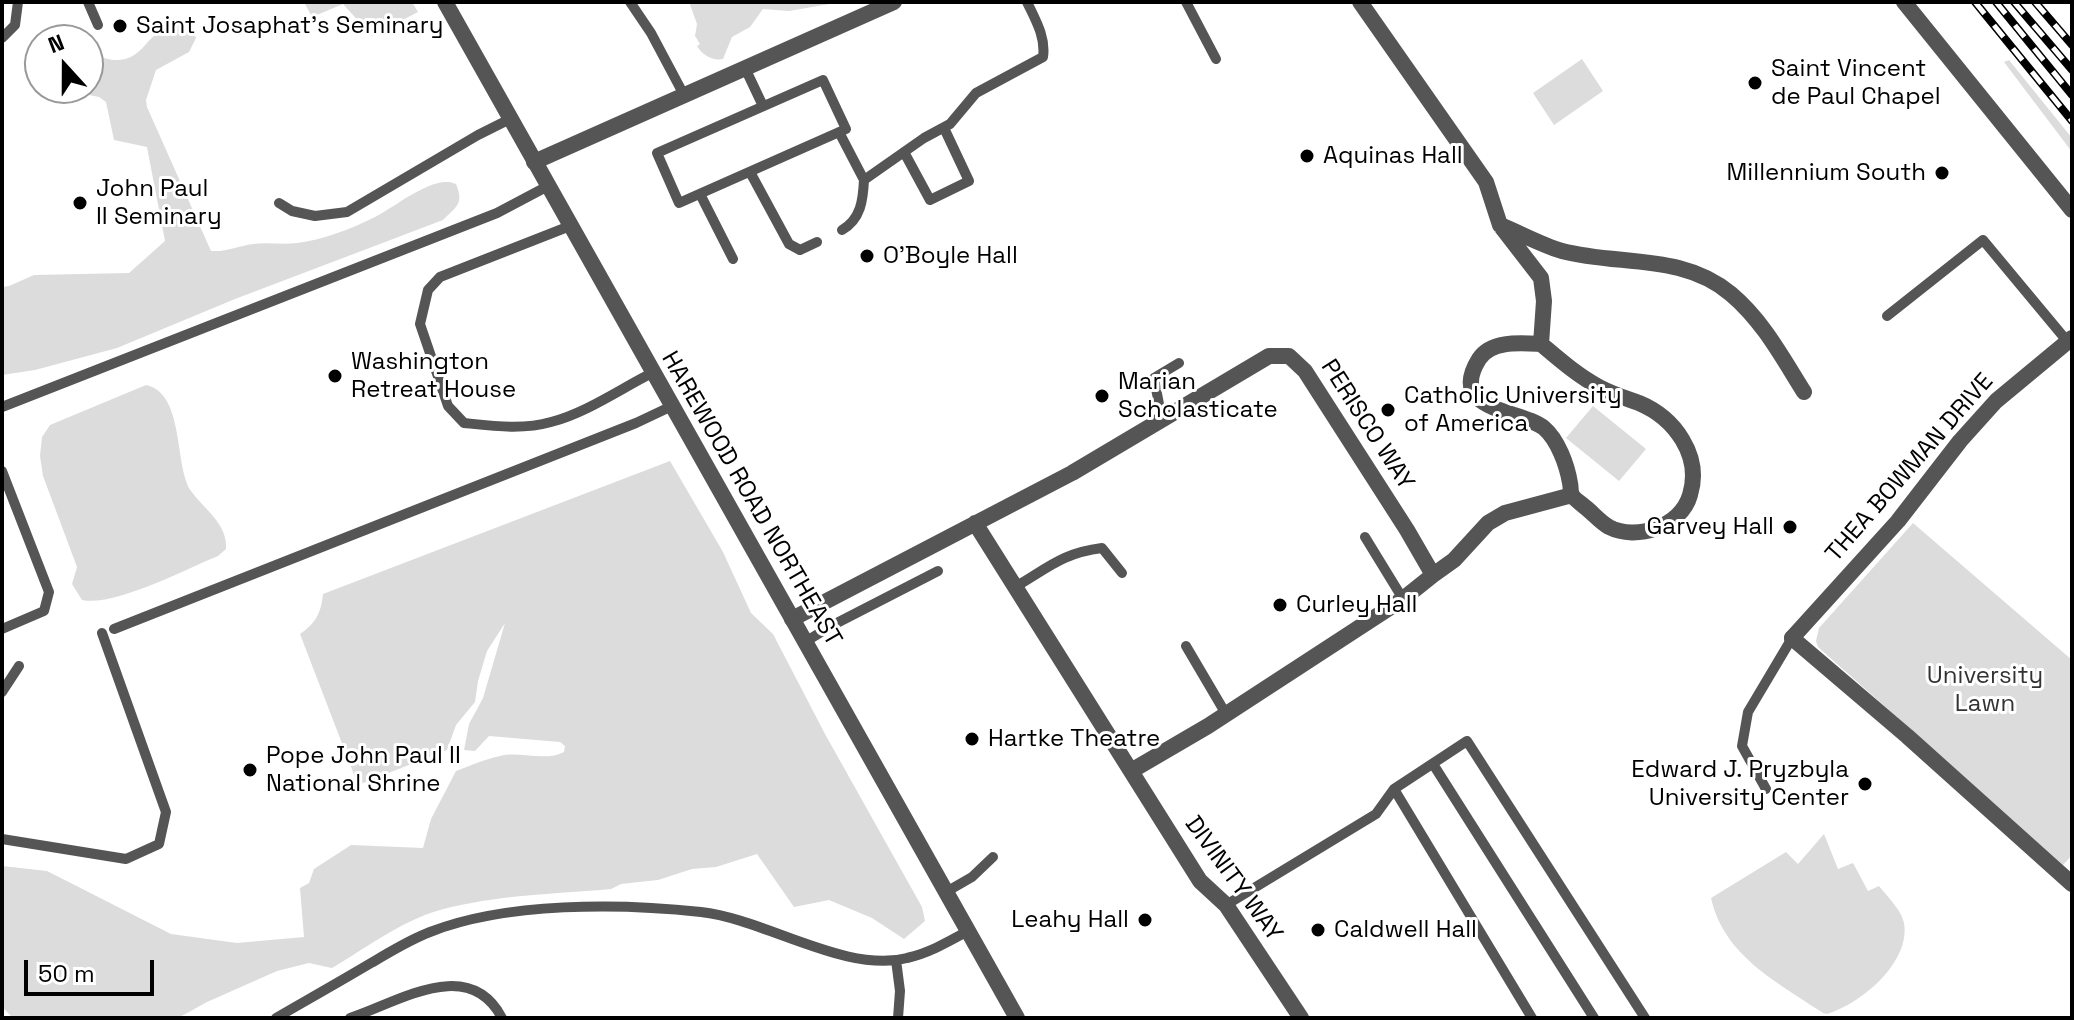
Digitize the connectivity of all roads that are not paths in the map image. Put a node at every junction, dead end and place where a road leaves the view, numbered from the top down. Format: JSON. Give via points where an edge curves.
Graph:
{"nodes":[{"id":1,"x":18,"y":2,"type":"edge"},
{"id":2,"x":88,"y":2,"type":"edge"},
{"id":3,"x":445,"y":2,"type":"edge"},
{"id":4,"x":630,"y":2,"type":"edge"},
{"id":5,"x":894,"y":2,"type":"edge"},
{"id":6,"x":1186,"y":2,"type":"edge"},
{"id":7,"x":1360,"y":2,"type":"edge"},
{"id":8,"x":1904,"y":2,"type":"edge"},
{"id":9,"x":1030,"y":3,"type":"edge"},
{"id":10,"x":98,"y":24,"type":"edge"},
{"id":11,"x":2,"y":38,"type":"edge"},
{"id":12,"x":1216,"y":59,"type":"dead end"},
{"id":13,"x":745,"y":68,"type":"junction"},
{"id":14,"x":684,"y":95,"type":"junction"},
{"id":15,"x":763,"y":106,"type":"junction"},
{"id":16,"x":510,"y":119,"type":"junction"},
{"id":17,"x":944,"y":128,"type":"junction"},
{"id":18,"x":839,"y":132,"type":"junction"},
{"id":19,"x":904,"y":152,"type":"junction"},
{"id":20,"x":534,"y":162,"type":"junction"},
{"id":21,"x":750,"y":172,"type":"junction"},
{"id":22,"x":864,"y":180,"type":"junction"},
{"id":23,"x":548,"y":186,"type":"junction"},
{"id":24,"x":700,"y":194,"type":"junction"},
{"id":25,"x":279,"y":203,"type":"dead end"},
{"id":26,"x":2072,"y":210,"type":"edge"},
{"id":27,"x":1500,"y":225,"type":"junction"},
{"id":28,"x":570,"y":226,"type":"junction"},
{"id":29,"x":842,"y":230,"type":"dead end"},
{"id":30,"x":817,"y":242,"type":"dead end"},
{"id":31,"x":733,"y":259,"type":"dead end"},
{"id":32,"x":1887,"y":316,"type":"dead end"},
{"id":33,"x":2070,"y":340,"type":"edge"},
{"id":34,"x":1541,"y":344,"type":"junction"},
{"id":35,"x":1179,"y":363,"type":"dead end"},
{"id":36,"x":652,"y":373,"type":"junction"},
{"id":37,"x":1804,"y":392,"type":"dead end"},
{"id":38,"x":672,"y":406,"type":"junction"},
{"id":39,"x":2,"y":407,"type":"edge"},
{"id":40,"x":1162,"y":420,"type":"junction"},
{"id":41,"x":2,"y":471,"type":"edge"},
{"id":42,"x":1572,"y":495,"type":"junction"},
{"id":43,"x":975,"y":523,"type":"junction"},
{"id":44,"x":1365,"y":537,"type":"dead end"},
{"id":45,"x":938,"y":571,"type":"dead end"},
{"id":46,"x":1122,"y":573,"type":"dead end"},
{"id":47,"x":1433,"y":575,"type":"junction"},
{"id":48,"x":1015,"y":587,"type":"junction"},
{"id":49,"x":1403,"y":599,"type":"junction"},
{"id":50,"x":792,"y":619,"type":"junction"},
{"id":51,"x":2,"y":629,"type":"edge"},
{"id":52,"x":114,"y":629,"type":"dead end"},
{"id":53,"x":102,"y":633,"type":"dead end"},
{"id":54,"x":1792,"y":638,"type":"junction"},
{"id":55,"x":805,"y":642,"type":"junction"},
{"id":56,"x":1186,"y":646,"type":"dead end"},
{"id":57,"x":19,"y":666,"type":"dead end"},
{"id":58,"x":2,"y":692,"type":"edge"},
{"id":59,"x":1226,"y":714,"type":"junction"},
{"id":60,"x":1433,"y":764,"type":"junction"},
{"id":61,"x":1131,"y":771,"type":"junction"},
{"id":62,"x":1394,"y":789,"type":"junction"},
{"id":63,"x":1766,"y":789,"type":"dead end"},
{"id":64,"x":2,"y":839,"type":"edge"},
{"id":65,"x":993,"y":857,"type":"dead end"},
{"id":66,"x":2072,"y":884,"type":"edge"},
{"id":67,"x":946,"y":892,"type":"junction"},
{"id":68,"x":1226,"y":905,"type":"junction"},
{"id":69,"x":968,"y":931,"type":"junction"},
{"id":70,"x":896,"y":960,"type":"junction"},
{"id":71,"x":372,"y":1011,"type":"junction"},
{"id":72,"x":276,"y":1018,"type":"edge"},
{"id":73,"x":350,"y":1018,"type":"edge"},
{"id":74,"x":383,"y":1018,"type":"edge"},
{"id":75,"x":502,"y":1018,"type":"edge"},
{"id":76,"x":898,"y":1018,"type":"edge"},
{"id":77,"x":1017,"y":1018,"type":"edge"},
{"id":78,"x":1301,"y":1018,"type":"edge"},
{"id":79,"x":1532,"y":1018,"type":"edge"},
{"id":80,"x":1594,"y":1018,"type":"edge"},
{"id":81,"x":1645,"y":1018,"type":"edge"}],
"edges":[{"from":1,"to":11,"type":"lane","via":[[15,25]]},
{"from":2,"to":10,"type":"lane"},
{"from":3,"to":16,"type":"street","name":"HAREWOOD ROAD NORTHEAST"},
{"from":4,"to":14,"type":"lane"},
{"from":5,"to":13,"type":"street"},
{"from":6,"to":12,"type":"lane"},
{"from":7,"to":27,"type":"street","via":[[1486,182]]},
{"from":8,"to":26,"type":"street"},
{"from":9,"to":17,"type":"lane","via":[[1041,30],[1043,57],[976,93]]},
{"from":13,"to":14,"type":"street"},
{"from":13,"to":15,"type":"lane"},
{"from":14,"to":20,"type":"street"},
{"from":15,"to":18,"type":"lane","via":[[823,80],[846,129]]},
{"from":15,"to":24,"type":"lane","via":[[657,153],[679,203]]},
{"from":16,"to":20,"type":"street","name":"HAREWOOD ROAD NORTHEAST"},
{"from":16,"to":25,"type":"lane","via":[[347,212],[315,216]]},
{"from":17,"to":19,"type":"lane"},
{"from":17,"to":19,"type":"lane","via":[[969,181],[930,200]]},
{"from":18,"to":21,"type":"lane"},
{"from":18,"to":22,"type":"lane"},
{"from":19,"to":22,"type":"lane"},
{"from":20,"to":23,"type":"street","name":"HAREWOOD ROAD NORTHEAST"},
{"from":21,"to":24,"type":"lane"},
{"from":21,"to":30,"type":"lane","via":[[789,244],[800,250]]},
{"from":22,"to":29,"type":"lane","via":[[862,205]]},
{"from":23,"to":28,"type":"street","name":"HAREWOOD ROAD NORTHEAST"},
{"from":23,"to":39,"type":"lane","via":[[497,213]]},
{"from":24,"to":31,"type":"lane"},
{"from":27,"to":34,"type":"street","via":[[1541,278]]},
{"from":27,"to":37,"type":"street","via":[[1561,251],[1659,263],[1714,282],[1762,326]]},
{"from":28,"to":36,"type":"street","name":"HAREWOOD ROAD NORTHEAST"},
{"from":28,"to":36,"type":"lane","via":[[440,277],[428,290],[420,324],[448,406],[464,423],[505,427],[551,422]]},
{"from":32,"to":33,"type":"lane","via":[[1983,240]]},
{"from":33,"to":54,"type":"street","name":"THEA BOWMAN DRIVE","via":[[1996,401],[1898,521]]},
{"from":34,"to":42,"type":"street","via":[[1507,344],[1482,354],[1473,368],[1472,385],[1486,406],[1543,427],[1563,459]]},
{"from":34,"to":42,"type":"street","via":[[1575,373],[1656,412],[1678,432],[1691,456],[1686,507],[1660,527],[1628,532],[1608,526]]},
{"from":35,"to":40,"type":"lane","via":[[1154,378]]},
{"from":36,"to":38,"type":"street","name":"HAREWOOD ROAD NORTHEAST"},
{"from":38,"to":50,"type":"street","name":"HAREWOOD ROAD NORTHEAST"},
{"from":38,"to":52,"type":"lane"},
{"from":40,"to":43,"type":"street","name":"PERISCO WAY"},
{"from":40,"to":47,"type":"street","name":"PERISCO WAY","via":[[1269,356],[1289,356],[1305,371]]},
{"from":41,"to":51,"type":"lane","via":[[49,592],[44,611]]},
{"from":42,"to":47,"type":"street","via":[[1505,513]]},
{"from":43,"to":48,"type":"street","name":"DIVINITY WAY"},
{"from":43,"to":50,"type":"street","name":"PERISCO WAY"},
{"from":44,"to":49,"type":"lane"},
{"from":45,"to":55,"type":"lane"},
{"from":46,"to":48,"type":"lane","via":[[1102,548],[1083,550]]},
{"from":47,"to":49,"type":"street"},
{"from":48,"to":61,"type":"street","name":"DIVINITY WAY"},
{"from":49,"to":59,"type":"street"},
{"from":50,"to":55,"type":"street","name":"HAREWOOD ROAD NORTHEAST"},
{"from":53,"to":64,"type":"lane","via":[[166,812],[159,844],[126,859]]},
{"from":54,"to":63,"type":"lane","via":[[1748,712],[1742,746]]},
{"from":54,"to":66,"type":"street"},
{"from":55,"to":67,"type":"street","name":"HAREWOOD ROAD NORTHEAST"},
{"from":56,"to":59,"type":"lane"},
{"from":57,"to":58,"type":"lane"},
{"from":59,"to":61,"type":"street"},
{"from":60,"to":62,"type":"lane"},
{"from":60,"to":80,"type":"lane"},
{"from":60,"to":81,"type":"lane","via":[[1467,741]]},
{"from":61,"to":68,"type":"street","name":"DIVINITY WAY","via":[[1200,881]]},
{"from":62,"to":68,"type":"lane","via":[[1376,814]]},
{"from":62,"to":79,"type":"lane"},
{"from":65,"to":67,"type":"lane"},
{"from":67,"to":69,"type":"street","name":"HAREWOOD ROAD NORTHEAST"},
{"from":68,"to":78,"type":"street","name":"DIVINITY WAY"},
{"from":69,"to":70,"type":"lane"},
{"from":69,"to":77,"type":"street","name":"HAREWOOD ROAD NORTHEAST"},
{"from":70,"to":72,"type":"lane","via":[[860,959],[706,913],[619,906],[511,913],[427,933]]},
{"from":70,"to":76,"type":"lane"},
{"from":71,"to":73,"type":"lane"},
{"from":71,"to":74,"type":"lane"},
{"from":71,"to":75,"type":"lane","via":[[448,985],[486,995]]}]}
